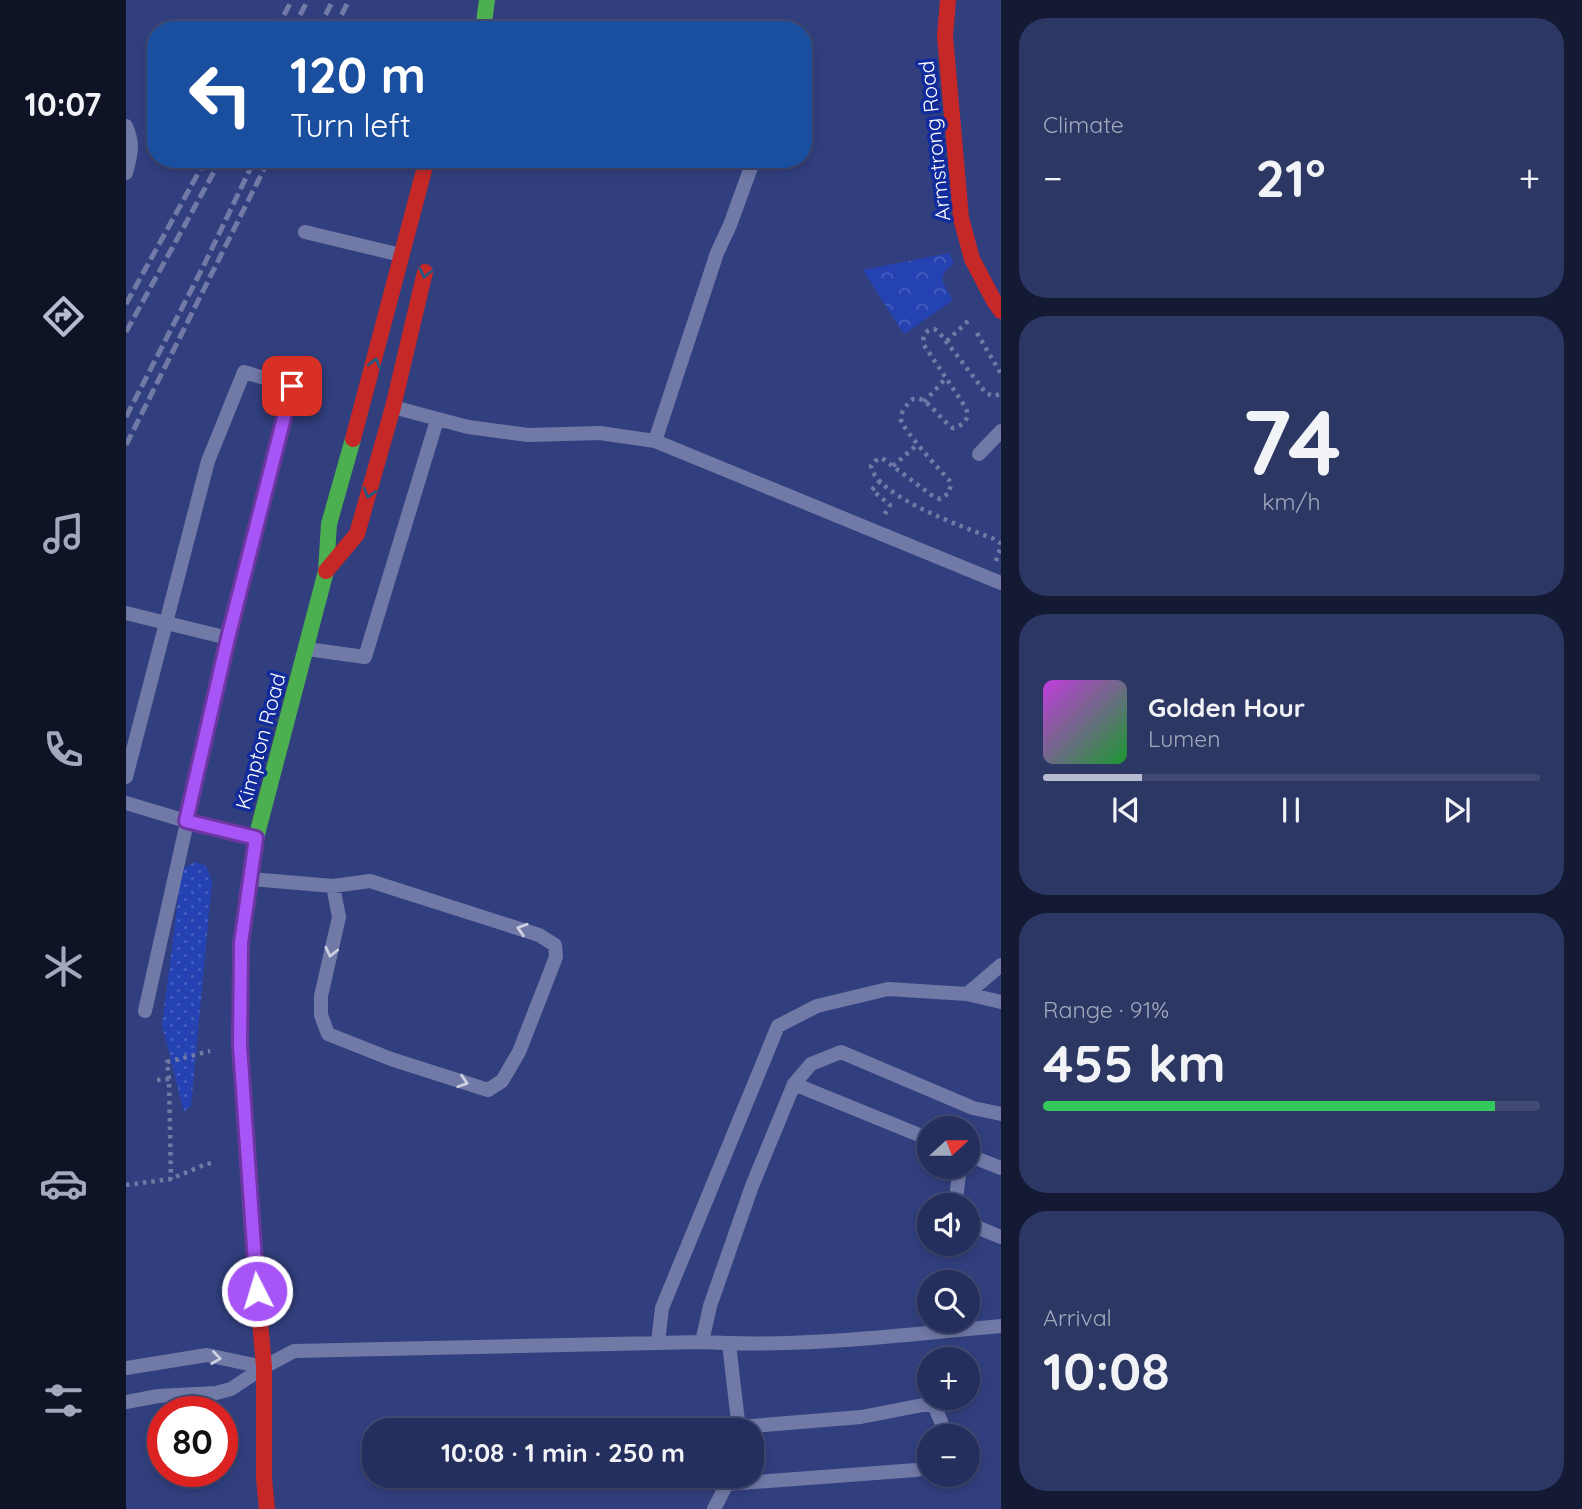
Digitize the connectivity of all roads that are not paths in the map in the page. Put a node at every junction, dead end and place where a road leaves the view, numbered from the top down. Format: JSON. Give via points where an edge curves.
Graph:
{"nodes":[{"id":1,"x":487,"y":0,"type":"edge"},
{"id":2,"x":948,"y":0,"type":"edge"},
{"id":3,"x":484,"y":21,"type":"edge"},
{"id":4,"x":126,"y":126,"type":"edge"},
{"id":5,"x":425,"y":168,"type":"edge"},
{"id":6,"x":751,"y":168,"type":"edge"},
{"id":7,"x":126,"y":173,"type":"edge"},
{"id":8,"x":305,"y":232,"type":"dead end"},
{"id":9,"x":403,"y":256,"type":"junction"},
{"id":10,"x":427,"y":262,"type":"dead end"},
{"id":11,"x":1001,"y":311,"type":"edge"},
{"id":12,"x":379,"y":403,"type":"junction"},
{"id":13,"x":437,"y":419,"type":"junction"},
{"id":14,"x":1001,"y":431,"type":"edge"},
{"id":15,"x":655,"y":441,"type":"junction"},
{"id":16,"x":979,"y":454,"type":"dead end"},
{"id":17,"x":326,"y":571,"type":"junction"},
{"id":18,"x":996,"y":581,"type":"edge"},
{"id":19,"x":126,"y":614,"type":"edge"},
{"id":20,"x":166,"y":624,"type":"junction"},
{"id":21,"x":228,"y":638,"type":"junction"},
{"id":22,"x":305,"y":649,"type":"junction"},
{"id":23,"x":126,"y":777,"type":"edge"},
{"id":24,"x":126,"y":803,"type":"edge"},
{"id":25,"x":186,"y":821,"type":"junction"},
{"id":26,"x":256,"y":838,"type":"junction"},
{"id":27,"x":250,"y":879,"type":"junction"},
{"id":28,"x":333,"y":886,"type":"junction"},
{"id":29,"x":1001,"y":965,"type":"edge"},
{"id":30,"x":968,"y":994,"type":"junction"},
{"id":31,"x":1001,"y":1002,"type":"edge"},
{"id":32,"x":145,"y":1011,"type":"dead end"},
{"id":33,"x":794,"y":1084,"type":"junction"},
{"id":34,"x":1001,"y":1114,"type":"edge"},
{"id":35,"x":917,"y":1134,"type":"edge"},
{"id":36,"x":980,"y":1160,"type":"edge"},
{"id":37,"x":1001,"y":1168,"type":"edge"},
{"id":38,"x":980,"y":1228,"type":"edge"},
{"id":39,"x":1001,"y":1237,"type":"edge"},
{"id":40,"x":1001,"y":1326,"type":"edge"},
{"id":41,"x":658,"y":1342,"type":"junction"},
{"id":42,"x":702,"y":1342,"type":"junction"},
{"id":43,"x":729,"y":1343,"type":"junction"},
{"id":44,"x":264,"y":1367,"type":"junction"},
{"id":45,"x":126,"y":1368,"type":"edge"},
{"id":46,"x":126,"y":1402,"type":"edge"},
{"id":47,"x":738,"y":1418,"type":"edge"},
{"id":48,"x":942,"y":1424,"type":"edge"},
{"id":49,"x":764,"y":1426,"type":"edge"},
{"id":50,"x":917,"y":1470,"type":"edge"},
{"id":51,"x":764,"y":1478,"type":"edge"},
{"id":52,"x":725,"y":1488,"type":"edge"},
{"id":53,"x":267,"y":1509,"type":"edge"},
{"id":54,"x":714,"y":1509,"type":"edge"}],
"edges":[{"from":1,"to":3,"type":"main road"},
{"from":2,"to":11,"type":"main road","name":"Armstrong Road","via":[[945,36],[961,218],[972,259]]},
{"from":4,"to":7,"type":"lane","via":[[131,137]]},
{"from":5,"to":9,"type":"main road","name":"Kimpton Road"},
{"from":6,"to":15,"type":"lane","via":[[717,253]]},
{"from":8,"to":9,"type":"lane"},
{"from":12,"to":9,"type":"main road","name":"Kimpton Road","one_way":true},
{"from":10,"to":12,"type":"main road","name":"Kimpton Road","one_way":true},
{"from":12,"to":13,"type":"lane"},
{"from":12,"to":17,"type":"main road","name":"Kimpton Road","via":[[329,524]]},
{"from":12,"to":17,"type":"main road","name":"Kimpton Road","one_way":true,"via":[[357,534]]},
{"from":13,"to":15,"type":"lane","via":[[528,435],[600,433]]},
{"from":13,"to":22,"type":"lane","via":[[365,657]]},
{"from":14,"to":16,"type":"lane"},
{"from":15,"to":18,"type":"lane"},
{"from":17,"to":22,"type":"main road","name":"Kimpton Road"},
{"from":19,"to":20,"type":"lane"},
{"from":20,"to":21,"type":"lane"},
{"from":20,"to":21,"type":"lane","via":[[208,461],[244,372],[292,386]]},
{"from":20,"to":23,"type":"lane"},
{"from":21,"to":25,"type":"lane"},
{"from":22,"to":26,"type":"main road","name":"Kimpton Road"},
{"from":24,"to":25,"type":"lane"},
{"from":25,"to":26,"type":"lane"},
{"from":25,"to":32,"type":"lane"},
{"from":26,"to":27,"type":"main road","name":"Kimpton Road"},
{"from":27,"to":28,"type":"lane"},
{"from":27,"to":44,"type":"main road","name":"Kimpton Road","via":[[241,943],[240,1046]]},
{"from":28,"to":28,"type":"lane","one_way":true,"via":[[339,917],[320,1015],[328,1034],[488,1090],[502,1081],[519,1052],[552,969],[555,945],[539,935],[370,881]]},
{"from":29,"to":30,"type":"lane"},
{"from":30,"to":31,"type":"lane"},
{"from":30,"to":41,"type":"lane","via":[[888,989],[817,1006],[778,1026],[662,1308]]},
{"from":33,"to":34,"type":"lane","via":[[811,1065],[841,1052],[973,1108]]},
{"from":33,"to":35,"type":"lane"},
{"from":33,"to":42,"type":"lane","via":[[752,1186]]},
{"from":36,"to":37,"type":"lane"},
{"from":38,"to":39,"type":"lane"},
{"from":40,"to":43,"type":"lane","via":[[812,1343]]},
{"from":41,"to":42,"type":"lane"},
{"from":41,"to":44,"type":"lane","via":[[294,1351]]},
{"from":42,"to":43,"type":"lane"},
{"from":43,"to":47,"type":"lane"},
{"from":45,"to":44,"type":"lane","one_way":true,"via":[[207,1356]]},
{"from":44,"to":46,"type":"lane","via":[[232,1389]]},
{"from":44,"to":53,"type":"main road","name":"Kimpton Road"},
{"from":48,"to":49,"type":"lane","via":[[934,1405],[923,1405],[861,1417]]},
{"from":50,"to":51,"type":"lane"},
{"from":52,"to":54,"type":"lane"}]}
